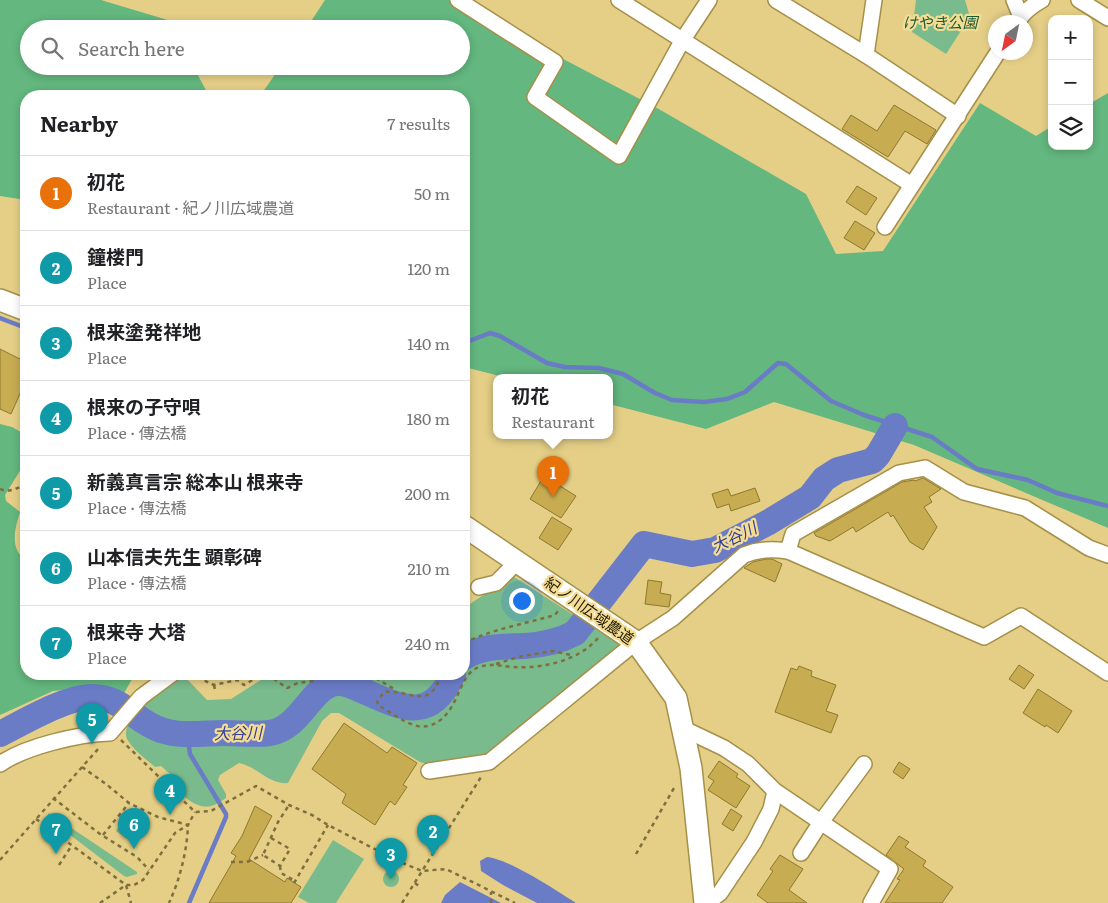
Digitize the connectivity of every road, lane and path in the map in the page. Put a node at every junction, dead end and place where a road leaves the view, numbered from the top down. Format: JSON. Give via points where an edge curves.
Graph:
{"nodes":[{"id":1,"x":458,"y":0,"type":"edge"},
{"id":2,"x":619,"y":0,"type":"edge"},
{"id":3,"x":709,"y":0,"type":"edge"},
{"id":4,"x":776,"y":0,"type":"edge"},
{"id":5,"x":874,"y":0,"type":"edge"},
{"id":6,"x":1014,"y":0,"type":"edge"},
{"id":7,"x":1042,"y":0,"type":"edge"},
{"id":8,"x":1079,"y":0,"type":"edge"},
{"id":9,"x":1018,"y":15,"type":"edge"},
{"id":10,"x":1024,"y":15,"type":"edge"},
{"id":11,"x":1108,"y":18,"type":"edge"},
{"id":12,"x":682,"y":40,"type":"junction"},
{"id":13,"x":866,"y":56,"type":"junction"},
{"id":14,"x":993,"y":60,"type":"edge"},
{"id":15,"x":958,"y":116,"type":"junction"},
{"id":16,"x":912,"y":185,"type":"junction"},
{"id":17,"x":885,"y":227,"type":"dead end"},
{"id":18,"x":0,"y":300,"type":"edge"},
{"id":19,"x":20,"y":308,"type":"edge"},
{"id":20,"x":20,"y":487,"type":"edge"},
{"id":21,"x":0,"y":489,"type":"edge"},
{"id":22,"x":470,"y":530,"type":"edge"},
{"id":23,"x":788,"y":551,"type":"junction"},
{"id":24,"x":1108,"y":555,"type":"edge"},
{"id":25,"x":517,"y":562,"type":"junction"},
{"id":26,"x":480,"y":587,"type":"dead end"},
{"id":27,"x":568,"y":596,"type":"junction"},
{"id":28,"x":598,"y":616,"type":"junction"},
{"id":29,"x":470,"y":640,"type":"edge"},
{"id":30,"x":636,"y":642,"type":"junction"},
{"id":31,"x":573,"y":656,"type":"junction"},
{"id":32,"x":495,"y":664,"type":"junction"},
{"id":33,"x":1108,"y":673,"type":"edge"},
{"id":34,"x":470,"y":674,"type":"edge"},
{"id":35,"x":164,"y":680,"type":"edge"},
{"id":36,"x":203,"y":680,"type":"edge"},
{"id":37,"x":237,"y":680,"type":"edge"},
{"id":38,"x":237,"y":680,"type":"edge"},
{"id":39,"x":254,"y":680,"type":"edge"},
{"id":40,"x":274,"y":680,"type":"edge"},
{"id":41,"x":314,"y":680,"type":"edge"},
{"id":42,"x":379,"y":680,"type":"edge"},
{"id":43,"x":438,"y":680,"type":"edge"},
{"id":44,"x":466,"y":680,"type":"edge"},
{"id":45,"x":214,"y":685,"type":"junction"},
{"id":46,"x":215,"y":690,"type":"dead end"},
{"id":47,"x":395,"y":690,"type":"junction"},
{"id":48,"x":682,"y":728,"type":"junction"},
{"id":49,"x":110,"y":733,"type":"junction"},
{"id":50,"x":99,"y":748,"type":"dead end"},
{"id":51,"x":0,"y":764,"type":"edge"},
{"id":52,"x":864,"y":764,"type":"dead end"},
{"id":53,"x":81,"y":767,"type":"junction"},
{"id":54,"x":429,"y":771,"type":"dead end"},
{"id":55,"x":486,"y":771,"type":"dead end"},
{"id":56,"x":675,"y":787,"type":"dead end"},
{"id":57,"x":776,"y":791,"type":"junction"},
{"id":58,"x":53,"y":798,"type":"junction"},
{"id":59,"x":129,"y":803,"type":"junction"},
{"id":60,"x":289,"y":806,"type":"junction"},
{"id":61,"x":195,"y":812,"type":"junction"},
{"id":62,"x":36,"y":819,"type":"junction"},
{"id":63,"x":821,"y":822,"type":"junction"},
{"id":64,"x":188,"y":825,"type":"junction"},
{"id":65,"x":328,"y":825,"type":"junction"},
{"id":66,"x":103,"y":835,"type":"junction"},
{"id":67,"x":271,"y":838,"type":"junction"},
{"id":68,"x":72,"y":845,"type":"junction"},
{"id":69,"x":636,"y":854,"type":"dead end"},
{"id":70,"x":801,"y":854,"type":"dead end"},
{"id":71,"x":263,"y":855,"type":"junction"},
{"id":72,"x":0,"y":860,"type":"edge"},
{"id":73,"x":231,"y":862,"type":"dead end"},
{"id":74,"x":59,"y":865,"type":"dead end"},
{"id":75,"x":280,"y":866,"type":"junction"},
{"id":76,"x":150,"y":870,"type":"junction"},
{"id":77,"x":422,"y":871,"type":"junction"},
{"id":78,"x":414,"y":883,"type":"junction"},
{"id":79,"x":126,"y":885,"type":"junction"},
{"id":80,"x":420,"y":887,"type":"dead end"},
{"id":81,"x":492,"y":891,"type":"junction"},
{"id":82,"x":100,"y":903,"type":"edge"},
{"id":83,"x":131,"y":903,"type":"edge"},
{"id":84,"x":169,"y":903,"type":"edge"},
{"id":85,"x":402,"y":903,"type":"edge"},
{"id":86,"x":491,"y":903,"type":"edge"},
{"id":87,"x":515,"y":903,"type":"edge"},
{"id":88,"x":706,"y":903,"type":"edge"},
{"id":89,"x":872,"y":903,"type":"edge"}],
"edges":[{"from":1,"to":12,"type":"street","via":[[555,62],[535,98],[619,156]]},
{"from":2,"to":12,"type":"street"},
{"from":3,"to":12,"type":"street"},
{"from":4,"to":13,"type":"street"},
{"from":5,"to":13,"type":"street"},
{"from":6,"to":9,"type":"street"},
{"from":7,"to":10,"type":"street"},
{"from":8,"to":11,"type":"street"},
{"from":12,"to":16,"type":"street"},
{"from":13,"to":15,"type":"street"},
{"from":14,"to":15,"type":"street"},
{"from":15,"to":16,"type":"street"},
{"from":16,"to":17,"type":"street"},
{"from":18,"to":19,"type":"street"},
{"from":20,"to":21,"type":"path"},
{"from":22,"to":25,"type":"street","name":"紀ノ川広域農道"},
{"from":23,"to":24,"type":"street","via":[[793,534],[899,473],[925,468],[964,492],[1025,508],[1088,548]]},
{"from":23,"to":30,"type":"street","via":[[773,549],[744,556],[673,618]]},
{"from":23,"to":33,"type":"street","via":[[984,636],[1021,616]]},
{"from":25,"to":26,"type":"street","via":[[496,583]]},
{"from":25,"to":27,"type":"street","name":"紀ノ川広域農道"},
{"from":27,"to":28,"type":"street","name":"紀ノ川広域農道"},
{"from":27,"to":29,"type":"path","via":[[555,615]]},
{"from":28,"to":30,"type":"street","name":"紀ノ川広域農道"},
{"from":28,"to":31,"type":"path","via":[[593,644]]},
{"from":30,"to":48,"type":"street","name":"紀ノ川広域農道","via":[[676,698]]},
{"from":30,"to":54,"type":"street","via":[[489,762]]},
{"from":31,"to":32,"type":"path","via":[[552,651]]},
{"from":31,"to":32,"type":"path","via":[[537,667]]},
{"from":32,"to":34,"type":"path","via":[[477,668]]},
{"from":35,"to":49,"type":"street","via":[[141,697]]},
{"from":36,"to":45,"type":"path"},
{"from":37,"to":39,"type":"path","via":[[244,685]]},
{"from":38,"to":45,"type":"path"},
{"from":40,"to":41,"type":"path","via":[[287,688],[298,682]]},
{"from":42,"to":47,"type":"path"},
{"from":43,"to":47,"type":"path","via":[[434,690],[426,696],[414,697]]},
{"from":44,"to":47,"type":"path","via":[[446,716],[427,726],[414,725],[379,706],[377,702],[384,692]]},
{"from":45,"to":46,"type":"path"},
{"from":48,"to":57,"type":"street","via":[[724,748],[748,764]]},
{"from":48,"to":88,"type":"street","name":"紀ノ川広域農道","via":[[691,768]]},
{"from":49,"to":51,"type":"street","via":[[34,748]]},
{"from":49,"to":61,"type":"path"},
{"from":50,"to":53,"type":"path"},
{"from":52,"to":63,"type":"street"},
{"from":53,"to":58,"type":"path"},
{"from":53,"to":59,"type":"path"},
{"from":55,"to":77,"type":"path"},
{"from":56,"to":69,"type":"path"},
{"from":57,"to":63,"type":"street"},
{"from":57,"to":88,"type":"street","via":[[771,809],[754,842],[720,893]]},
{"from":58,"to":62,"type":"path"},
{"from":58,"to":66,"type":"path"},
{"from":59,"to":64,"type":"path","via":[[158,817]]},
{"from":59,"to":66,"type":"path"},
{"from":60,"to":61,"type":"path","via":[[256,786],[211,811]]},
{"from":60,"to":65,"type":"path"},
{"from":60,"to":67,"type":"path"},
{"from":61,"to":64,"type":"path"},
{"from":62,"to":68,"type":"path"},
{"from":62,"to":72,"type":"path"},
{"from":63,"to":70,"type":"street"},
{"from":63,"to":89,"type":"street","via":[[890,869]]},
{"from":64,"to":76,"type":"path","via":[[175,833]]},
{"from":64,"to":84,"type":"path","via":[[176,888]]},
{"from":65,"to":75,"type":"path","via":[[294,882],[281,872]]},
{"from":65,"to":77,"type":"path"},
{"from":66,"to":76,"type":"path","via":[[137,857]]},
{"from":67,"to":71,"type":"path"},
{"from":67,"to":75,"type":"path","via":[[290,849]]},
{"from":68,"to":74,"type":"path"},
{"from":68,"to":79,"type":"path"},
{"from":71,"to":73,"type":"path","via":[[247,862]]},
{"from":71,"to":75,"type":"path"},
{"from":76,"to":79,"type":"path","via":[[144,880]]},
{"from":77,"to":78,"type":"path"},
{"from":77,"to":81,"type":"path","via":[[446,869]]},
{"from":78,"to":80,"type":"path"},
{"from":78,"to":85,"type":"path"},
{"from":79,"to":82,"type":"path"},
{"from":79,"to":83,"type":"path"},
{"from":81,"to":86,"type":"path"},
{"from":81,"to":87,"type":"path"}]}
